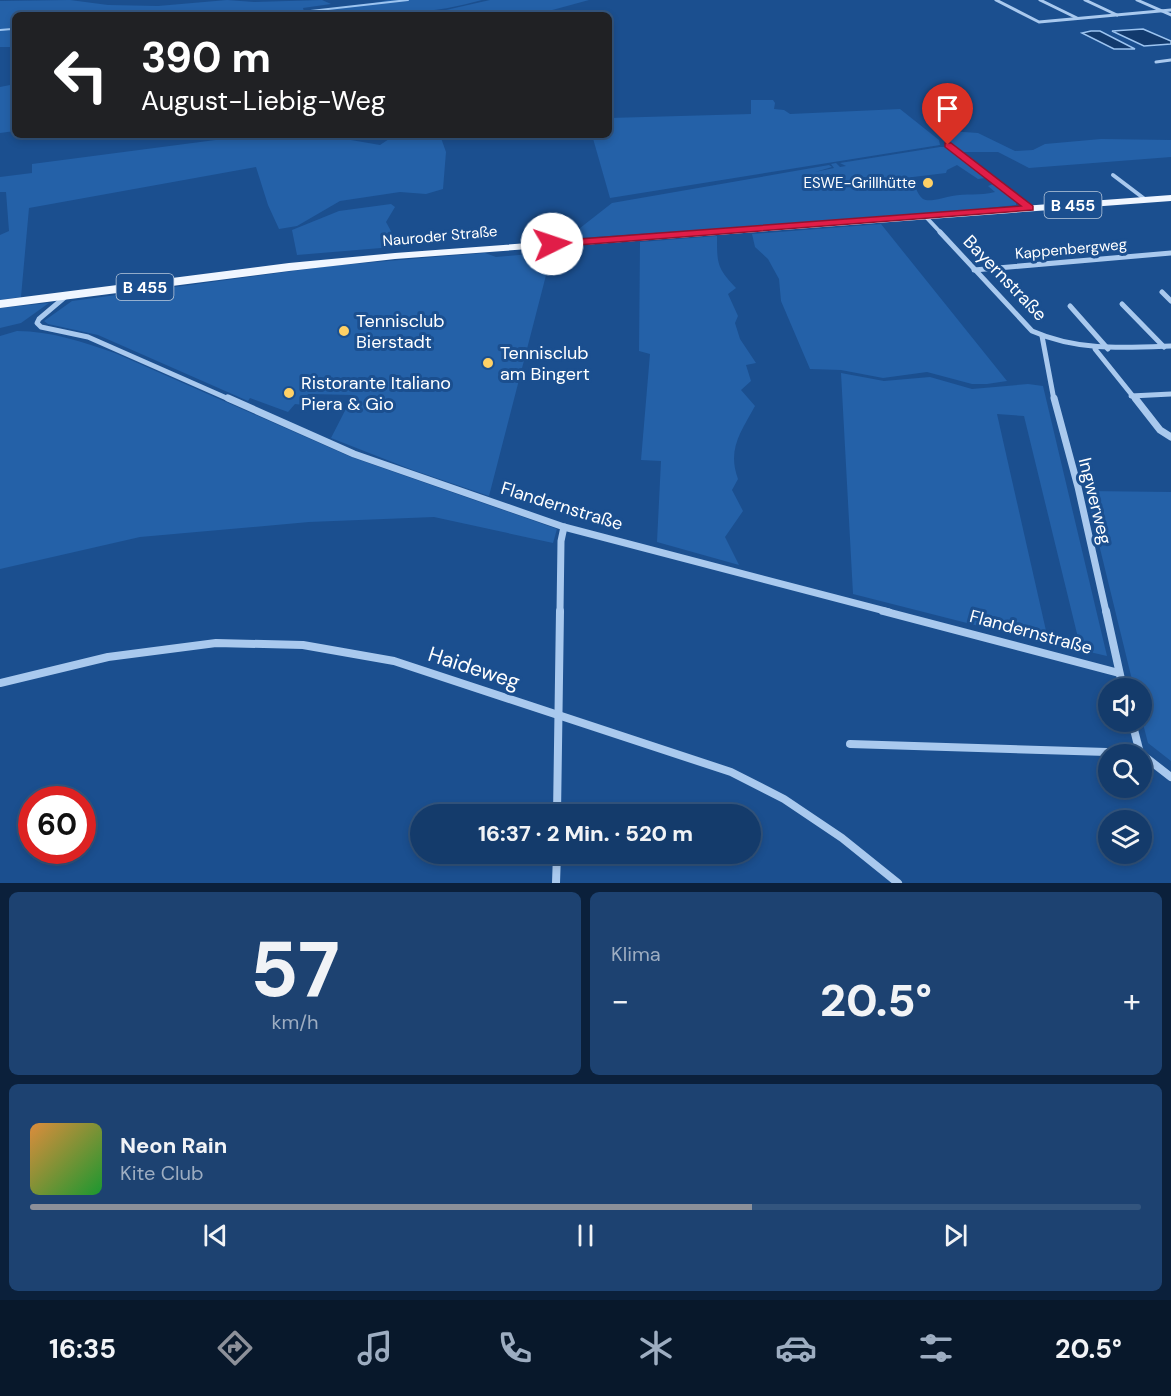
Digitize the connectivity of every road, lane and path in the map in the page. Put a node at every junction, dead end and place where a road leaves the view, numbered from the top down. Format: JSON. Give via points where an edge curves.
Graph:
{"nodes":[{"id":1,"x":996,"y":0,"type":"edge"},
{"id":2,"x":1040,"y":0,"type":"edge"},
{"id":3,"x":1085,"y":0,"type":"edge"},
{"id":4,"x":1137,"y":0,"type":"edge"},
{"id":5,"x":1163,"y":11,"type":"junction"},
{"id":6,"x":1171,"y":13,"type":"edge"},
{"id":7,"x":1117,"y":15,"type":"junction"},
{"id":8,"x":1078,"y":18,"type":"junction"},
{"id":9,"x":1170,"y":61,"type":"edge"},
{"id":10,"x":1156,"y":62,"type":"dead end"},
{"id":11,"x":948,"y":145,"type":"dead end"},
{"id":12,"x":1113,"y":175,"type":"dead end"},
{"id":13,"x":1171,"y":198,"type":"edge"},
{"id":14,"x":1146,"y":200,"type":"junction"},
{"id":15,"x":1030,"y":208,"type":"junction"},
{"id":16,"x":926,"y":217,"type":"junction"},
{"id":17,"x":1171,"y":253,"type":"edge"},
{"id":18,"x":974,"y":270,"type":"junction"},
{"id":19,"x":1162,"y":292,"type":"dead end"},
{"id":20,"x":65,"y":297,"type":"junction"},
{"id":21,"x":1171,"y":300,"type":"edge"},
{"id":22,"x":0,"y":304,"type":"edge"},
{"id":23,"x":1122,"y":304,"type":"dead end"},
{"id":24,"x":1071,"y":306,"type":"dead end"},
{"id":25,"x":1042,"y":336,"type":"junction"},
{"id":26,"x":1168,"y":346,"type":"edge"},
{"id":27,"x":1095,"y":349,"type":"junction"},
{"id":28,"x":1108,"y":349,"type":"junction"},
{"id":29,"x":1171,"y":394,"type":"edge"},
{"id":30,"x":1131,"y":396,"type":"junction"},
{"id":31,"x":1171,"y":437,"type":"edge"},
{"id":32,"x":564,"y":527,"type":"junction"},
{"id":33,"x":1119,"y":673,"type":"junction"},
{"id":34,"x":1120,"y":678,"type":"edge"},
{"id":35,"x":0,"y":683,"type":"edge"},
{"id":36,"x":556,"y":714,"type":"junction"},
{"id":37,"x":850,"y":744,"type":"dead end"},
{"id":38,"x":1098,"y":752,"type":"edge"},
{"id":39,"x":1152,"y":762,"type":"edge"},
{"id":40,"x":1171,"y":777,"type":"edge"},
{"id":41,"x":557,"y":804,"type":"edge"},
{"id":42,"x":557,"y":864,"type":"edge"},
{"id":43,"x":556,"y":883,"type":"edge"},
{"id":44,"x":898,"y":883,"type":"edge"}],
"edges":[{"from":1,"to":8,"type":"street","via":[[1039,22]]},
{"from":2,"to":8,"type":"street"},
{"from":3,"to":7,"type":"street"},
{"from":4,"to":5,"type":"street"},
{"from":5,"to":6,"type":"street"},
{"from":5,"to":7,"type":"street"},
{"from":7,"to":8,"type":"street"},
{"from":9,"to":10,"type":"street"},
{"from":11,"to":15,"type":"street"},
{"from":12,"to":14,"type":"street"},
{"from":13,"to":14,"type":"main road","name":"Nauroder Straße","number":"B 455"},
{"from":14,"to":15,"type":"main road","name":"Nauroder Straße","number":"B 455"},
{"from":15,"to":16,"type":"main road","name":"Nauroder Straße","number":"B 455"},
{"from":16,"to":18,"type":"street","name":"Bayernstraße"},
{"from":16,"to":20,"type":"main road","name":"Nauroder Straße","number":"B 455","via":[[374,258]]},
{"from":17,"to":18,"type":"street","name":"Kappenbergweg"},
{"from":18,"to":25,"type":"street","name":"Bayernstraße","via":[[1024,325]]},
{"from":19,"to":21,"type":"street"},
{"from":20,"to":22,"type":"main road","name":"Nauroder Straße","number":"B 455"},
{"from":20,"to":32,"type":"street","name":"Flandernstraße","via":[[39,318],[37,323],[41,327],[88,337],[354,454]]},
{"from":23,"to":26,"type":"street","name":"Bayernstraße"},
{"from":24,"to":28,"type":"street","name":"Bayernstraße"},
{"from":25,"to":27,"type":"street","name":"Bayernstraße"},
{"from":25,"to":33,"type":"street","name":"Ingwerweg"},
{"from":26,"to":28,"type":"street","name":"Bayernstraße"},
{"from":27,"to":28,"type":"street","name":"Bayernstraße"},
{"from":27,"to":30,"type":"street"},
{"from":29,"to":30,"type":"street"},
{"from":30,"to":31,"type":"street"},
{"from":32,"to":33,"type":"street","name":"Flandernstraße"},
{"from":32,"to":36,"type":"street"},
{"from":33,"to":34,"type":"street"},
{"from":35,"to":36,"type":"street","name":"Haideweg","via":[[137,651],[209,643],[291,644],[394,661]]},
{"from":36,"to":41,"type":"street"},
{"from":36,"to":44,"type":"street","name":"Haideweg","via":[[731,772],[774,794],[842,838]]},
{"from":37,"to":38,"type":"street"},
{"from":39,"to":40,"type":"street"},
{"from":42,"to":43,"type":"street"}]}
